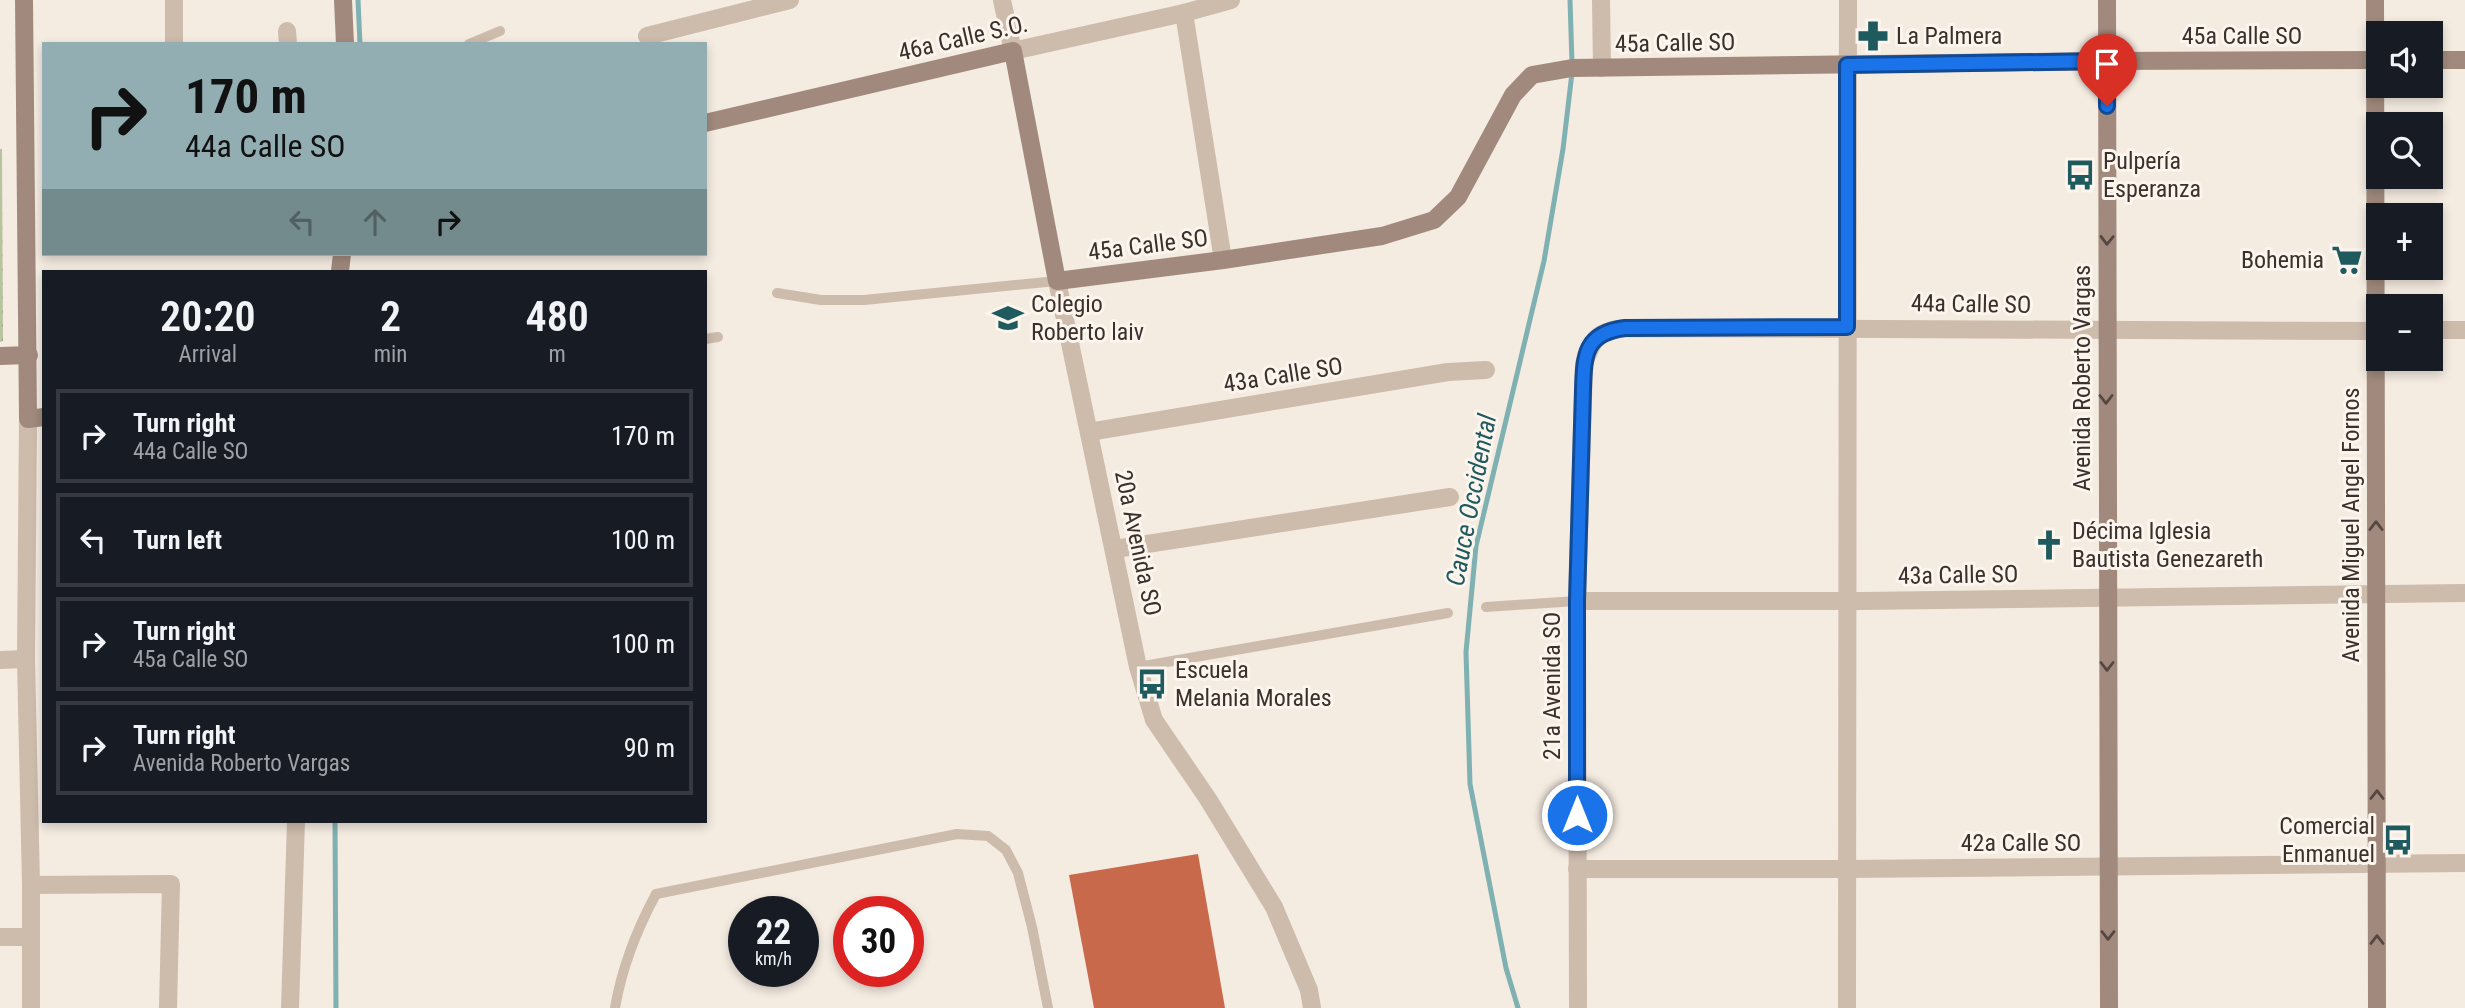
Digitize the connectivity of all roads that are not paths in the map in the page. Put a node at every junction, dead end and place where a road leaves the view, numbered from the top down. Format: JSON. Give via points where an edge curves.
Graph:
{"nodes":[{"id":1,"x":24,"y":0,"type":"edge"},
{"id":2,"x":174,"y":0,"type":"edge"},
{"id":3,"x":343,"y":0,"type":"edge"},
{"id":4,"x":790,"y":0,"type":"edge"},
{"id":5,"x":1002,"y":0,"type":"edge"},
{"id":6,"x":1231,"y":0,"type":"edge"},
{"id":7,"x":1601,"y":0,"type":"edge"},
{"id":8,"x":1847,"y":0,"type":"edge"},
{"id":9,"x":2107,"y":0,"type":"edge"},
{"id":10,"x":2375,"y":0,"type":"edge"},
{"id":11,"x":1184,"y":13,"type":"junction"},
{"id":12,"x":2376,"y":21,"type":"edge"},
{"id":13,"x":500,"y":31,"type":"dead end"},
{"id":14,"x":647,"y":36,"type":"dead end"},
{"id":15,"x":174,"y":42,"type":"edge"},
{"id":16,"x":345,"y":42,"type":"edge"},
{"id":17,"x":474,"y":42,"type":"edge"},
{"id":18,"x":1013,"y":51,"type":"junction"},
{"id":19,"x":2366,"y":60,"type":"edge"},
{"id":20,"x":2443,"y":60,"type":"edge"},
{"id":21,"x":2465,"y":60,"type":"edge"},
{"id":22,"x":2107,"y":61,"type":"junction"},
{"id":23,"x":1847,"y":65,"type":"junction"},
{"id":24,"x":1602,"y":68,"type":"junction"},
{"id":25,"x":2377,"y":98,"type":"edge"},
{"id":26,"x":707,"y":123,"type":"edge"},
{"id":27,"x":1223,"y":260,"type":"junction"},
{"id":28,"x":1057,"y":281,"type":"junction"},
{"id":29,"x":777,"y":293,"type":"dead end"},
{"id":30,"x":2377,"y":294,"type":"edge"},
{"id":31,"x":1847,"y":327,"type":"junction"},
{"id":32,"x":2106,"y":330,"type":"junction"},
{"id":33,"x":2443,"y":330,"type":"edge"},
{"id":34,"x":2465,"y":330,"type":"edge"},
{"id":35,"x":2366,"y":331,"type":"edge"},
{"id":36,"x":718,"y":337,"type":"dead end"},
{"id":37,"x":707,"y":339,"type":"edge"},
{"id":38,"x":29,"y":355,"type":"junction"},
{"id":39,"x":0,"y":356,"type":"edge"},
{"id":40,"x":1584,"y":364,"type":"joint"},
{"id":41,"x":1486,"y":370,"type":"dead end"},
{"id":42,"x":2377,"y":371,"type":"edge"},
{"id":43,"x":36,"y":418,"type":"edge"},
{"id":44,"x":1089,"y":432,"type":"junction"},
{"id":45,"x":1450,"y":497,"type":"dead end"},
{"id":46,"x":1115,"y":549,"type":"junction"},
{"id":47,"x":2465,"y":593,"type":"edge"},
{"id":48,"x":2376,"y":594,"type":"junction"},
{"id":49,"x":2106,"y":598,"type":"junction"},
{"id":50,"x":1577,"y":601,"type":"junction"},
{"id":51,"x":1847,"y":601,"type":"junction"},
{"id":52,"x":35,"y":602,"type":"edge"},
{"id":53,"x":1486,"y":607,"type":"dead end"},
{"id":54,"x":1448,"y":613,"type":"dead end"},
{"id":55,"x":26,"y":659,"type":"junction"},
{"id":56,"x":0,"y":660,"type":"edge"},
{"id":57,"x":1138,"y":667,"type":"junction"},
{"id":58,"x":37,"y":750,"type":"edge"},
{"id":59,"x":296,"y":823,"type":"edge"},
{"id":60,"x":2465,"y":863,"type":"edge"},
{"id":61,"x":2376,"y":864,"type":"junction"},
{"id":62,"x":2108,"y":867,"type":"junction"},
{"id":63,"x":1577,"y":869,"type":"junction"},
{"id":64,"x":1847,"y":869,"type":"junction"},
{"id":65,"x":31,"y":885,"type":"junction"},
{"id":66,"x":0,"y":937,"type":"edge"},
{"id":67,"x":31,"y":937,"type":"junction"},
{"id":68,"x":31,"y":1008,"type":"edge"},
{"id":69,"x":168,"y":1008,"type":"edge"},
{"id":70,"x":290,"y":1008,"type":"edge"},
{"id":71,"x":615,"y":1008,"type":"edge"},
{"id":72,"x":1048,"y":1008,"type":"edge"},
{"id":73,"x":1312,"y":1008,"type":"edge"},
{"id":74,"x":1578,"y":1008,"type":"edge"},
{"id":75,"x":1847,"y":1008,"type":"edge"},
{"id":76,"x":2109,"y":1008,"type":"edge"},
{"id":77,"x":2377,"y":1008,"type":"edge"}],
"edges":[{"from":1,"to":38,"type":"street"},
{"from":2,"to":15,"type":"street"},
{"from":3,"to":16,"type":"street"},
{"from":4,"to":14,"type":"street"},
{"from":5,"to":18,"type":"street"},
{"from":6,"to":11,"type":"street","name":"46a Calle S.O."},
{"from":7,"to":24,"type":"street"},
{"from":8,"to":23,"type":"street"},
{"from":9,"to":22,"type":"street","name":"Avenida Roberto Vargas"},
{"from":10,"to":12,"type":"street","name":"Avenida Miguel Angel Fornos"},
{"from":11,"to":18,"type":"street","name":"46a Calle S.O."},
{"from":11,"to":27,"type":"street"},
{"from":13,"to":17,"type":"lane"},
{"from":18,"to":26,"type":"street","name":"46a Calle S.O."},
{"from":18,"to":28,"type":"street","name":"20a Avenida SO"},
{"from":19,"to":22,"type":"street","name":"45a Calle SO"},
{"from":20,"to":21,"type":"street"},
{"from":22,"to":23,"type":"street","name":"45a Calle SO"},
{"from":22,"to":32,"type":"street","name":"Avenida Roberto Vargas","one_way":true},
{"from":23,"to":24,"type":"street","name":"45a Calle SO"},
{"from":23,"to":31,"type":"street"},
{"from":24,"to":27,"type":"street","name":"45a Calle SO","via":[[1532,75],[1513,95],[1458,197],[1434,220],[1382,236]]},
{"from":25,"to":30,"type":"street","name":"Avenida Miguel Angel Fornos"},
{"from":27,"to":28,"type":"street","name":"45a Calle SO"},
{"from":28,"to":29,"type":"lane","via":[[864,300]]},
{"from":28,"to":44,"type":"street","name":"20a Avenida SO"},
{"from":31,"to":32,"type":"street","name":"44a Calle SO"},
{"from":31,"to":40,"type":"street","name":"44a Calle SO","via":[[1605,330],[1591,343]]},
{"from":31,"to":51,"type":"street"},
{"from":32,"to":35,"type":"street","name":"44a Calle SO"},
{"from":32,"to":49,"type":"street","name":"Avenida Roberto Vargas","one_way":true},
{"from":33,"to":34,"type":"street"},
{"from":36,"to":37,"type":"lane"},
{"from":38,"to":39,"type":"street"},
{"from":38,"to":43,"type":"street"},
{"from":40,"to":50,"type":"street","name":"21a Avenida SO"},
{"from":41,"to":44,"type":"street","name":"43a Calle SO","via":[[1448,372]]},
{"from":48,"to":42,"type":"street","name":"Avenida Miguel Angel Fornos","one_way":true},
{"from":43,"to":52,"type":"street"},
{"from":44,"to":46,"type":"street","name":"20a Avenida SO"},
{"from":45,"to":46,"type":"street"},
{"from":46,"to":57,"type":"street","name":"20a Avenida SO"},
{"from":47,"to":48,"type":"street","name":"43a Calle SO"},
{"from":48,"to":49,"type":"street","name":"43a Calle SO"},
{"from":61,"to":48,"type":"street","name":"Avenida Miguel Angel Fornos","one_way":true},
{"from":49,"to":51,"type":"street","name":"43a Calle SO"},
{"from":49,"to":62,"type":"street","name":"Avenida Roberto Vargas","one_way":true},
{"from":50,"to":51,"type":"street","name":"43a Calle SO"},
{"from":50,"to":53,"type":"lane"},
{"from":50,"to":63,"type":"street","name":"21a Avenida SO"},
{"from":51,"to":64,"type":"street"},
{"from":52,"to":55,"type":"street"},
{"from":54,"to":57,"type":"lane"},
{"from":55,"to":56,"type":"street"},
{"from":55,"to":58,"type":"street"},
{"from":57,"to":73,"type":"street","name":"20a Avenida SO","via":[[1154,720],[1274,907],[1309,990]]},
{"from":58,"to":65,"type":"street"},
{"from":59,"to":70,"type":"street"},
{"from":60,"to":61,"type":"street","name":"42a Calle SO"},
{"from":61,"to":62,"type":"street","name":"42a Calle SO"},
{"from":77,"to":61,"type":"street","name":"Avenida Miguel Angel Fornos","one_way":true},
{"from":62,"to":64,"type":"street","name":"42a Calle SO"},
{"from":62,"to":76,"type":"street","name":"Avenida Roberto Vargas","one_way":true},
{"from":63,"to":64,"type":"street","name":"42a Calle SO"},
{"from":63,"to":74,"type":"street","name":"21a Avenida SO"},
{"from":64,"to":75,"type":"street"},
{"from":65,"to":67,"type":"street"},
{"from":65,"to":69,"type":"street","via":[[171,884]]},
{"from":66,"to":67,"type":"street"},
{"from":67,"to":68,"type":"street"},
{"from":71,"to":72,"type":"lane","via":[[633,940],[656,894],[957,834],[988,836],[1006,850],[1018,873]]}]}
